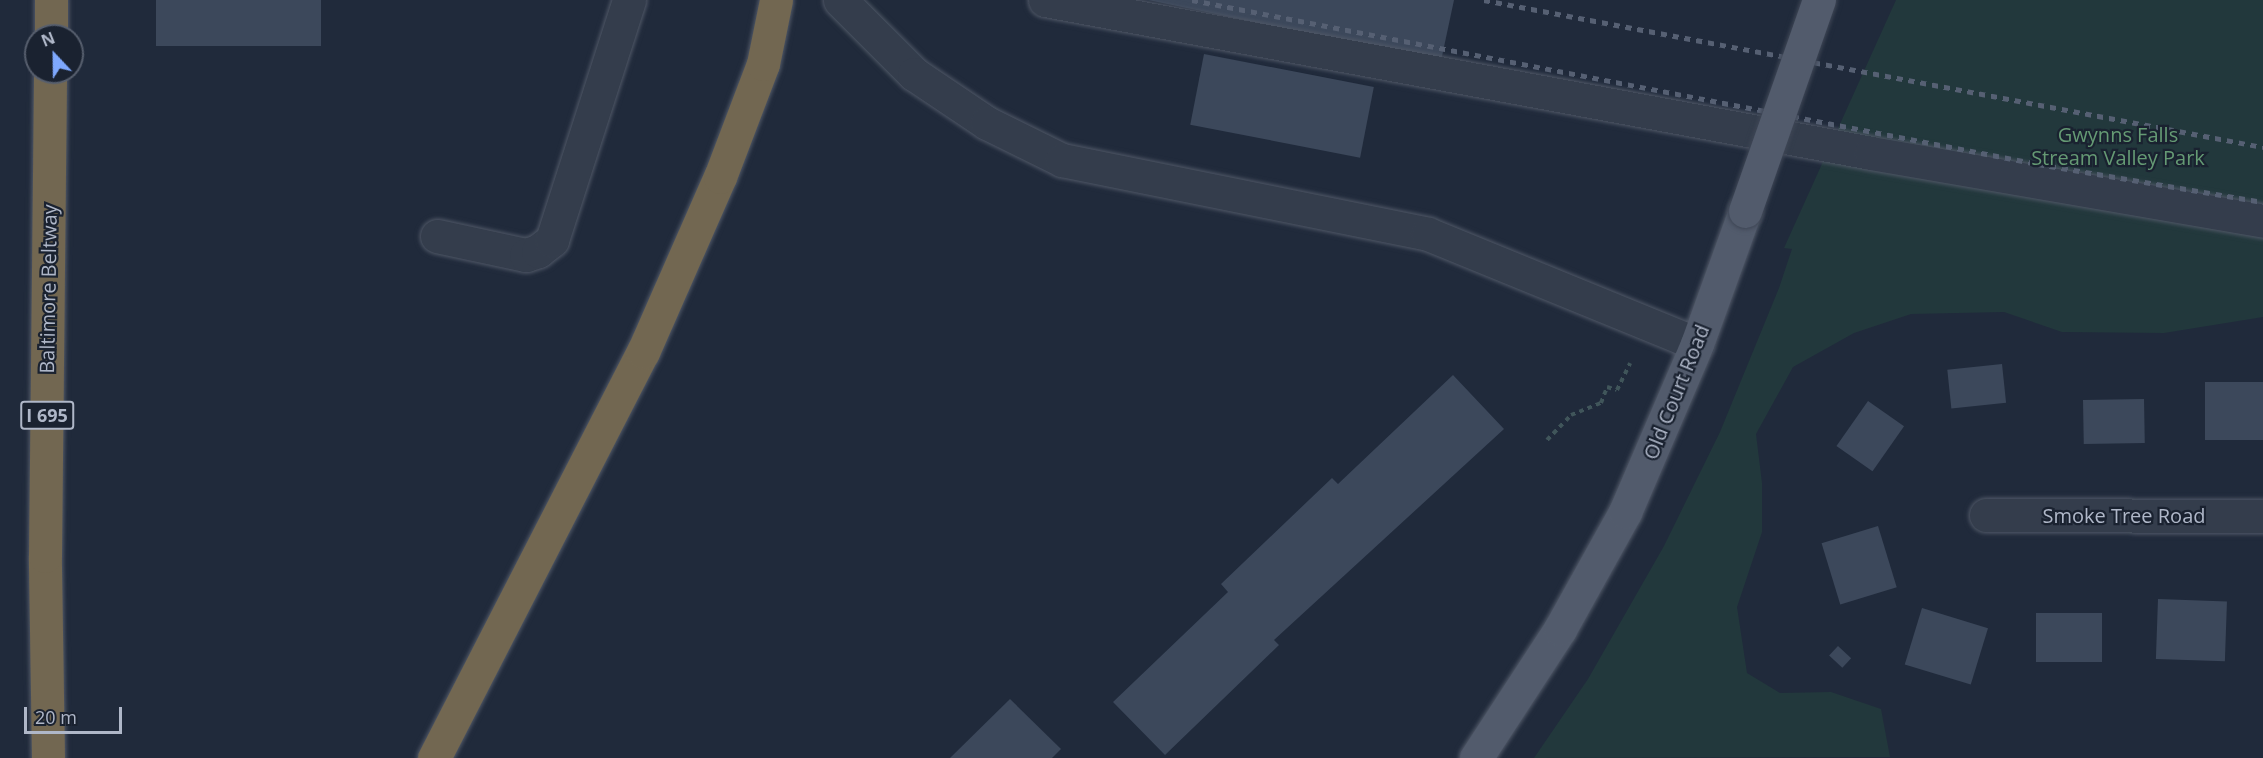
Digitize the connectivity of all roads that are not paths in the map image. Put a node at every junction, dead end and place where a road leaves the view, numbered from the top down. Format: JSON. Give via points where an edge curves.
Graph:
{"nodes":[{"id":1,"x":51,"y":0,"type":"edge"},
{"id":2,"x":629,"y":0,"type":"edge"},
{"id":3,"x":776,"y":0,"type":"edge"},
{"id":4,"x":1045,"y":0,"type":"edge"},
{"id":5,"x":1819,"y":0,"type":"edge"},
{"id":6,"x":847,"y":2,"type":"edge"},
{"id":7,"x":51,"y":24,"type":"edge"},
{"id":8,"x":50,"y":84,"type":"edge"},
{"id":9,"x":2263,"y":221,"type":"edge"},
{"id":10,"x":437,"y":236,"type":"dead end"},
{"id":11,"x":1697,"y":344,"type":"junction"},
{"id":12,"x":1986,"y":515,"type":"dead end"},
{"id":13,"x":2263,"y":516,"type":"edge"},
{"id":14,"x":48,"y":758,"type":"edge"},
{"id":15,"x":434,"y":758,"type":"edge"},
{"id":16,"x":1476,"y":758,"type":"edge"}],
"edges":[{"from":1,"to":7,"type":"highway"},
{"from":2,"to":10,"type":"street","via":[[552,240],[525,255]]},
{"from":3,"to":15,"type":"highway","via":[[763,63],[720,177],[644,352]]},
{"from":4,"to":9,"type":"street","via":[[1871,153]]},
{"from":5,"to":11,"type":"main road","name":"Old Court Road","bridge":true},
{"from":6,"to":11,"type":"street","via":[[914,74],[987,123],[1062,160],[1428,234]]},
{"from":8,"to":14,"type":"highway","name":"Baltimore Beltway","number":"I 695","via":[[45,556]]},
{"from":11,"to":16,"type":"main road","name":"Old Court Road","via":[[1625,512],[1560,629]]},
{"from":12,"to":13,"type":"street","name":"Smoke Tree Road"}]}
